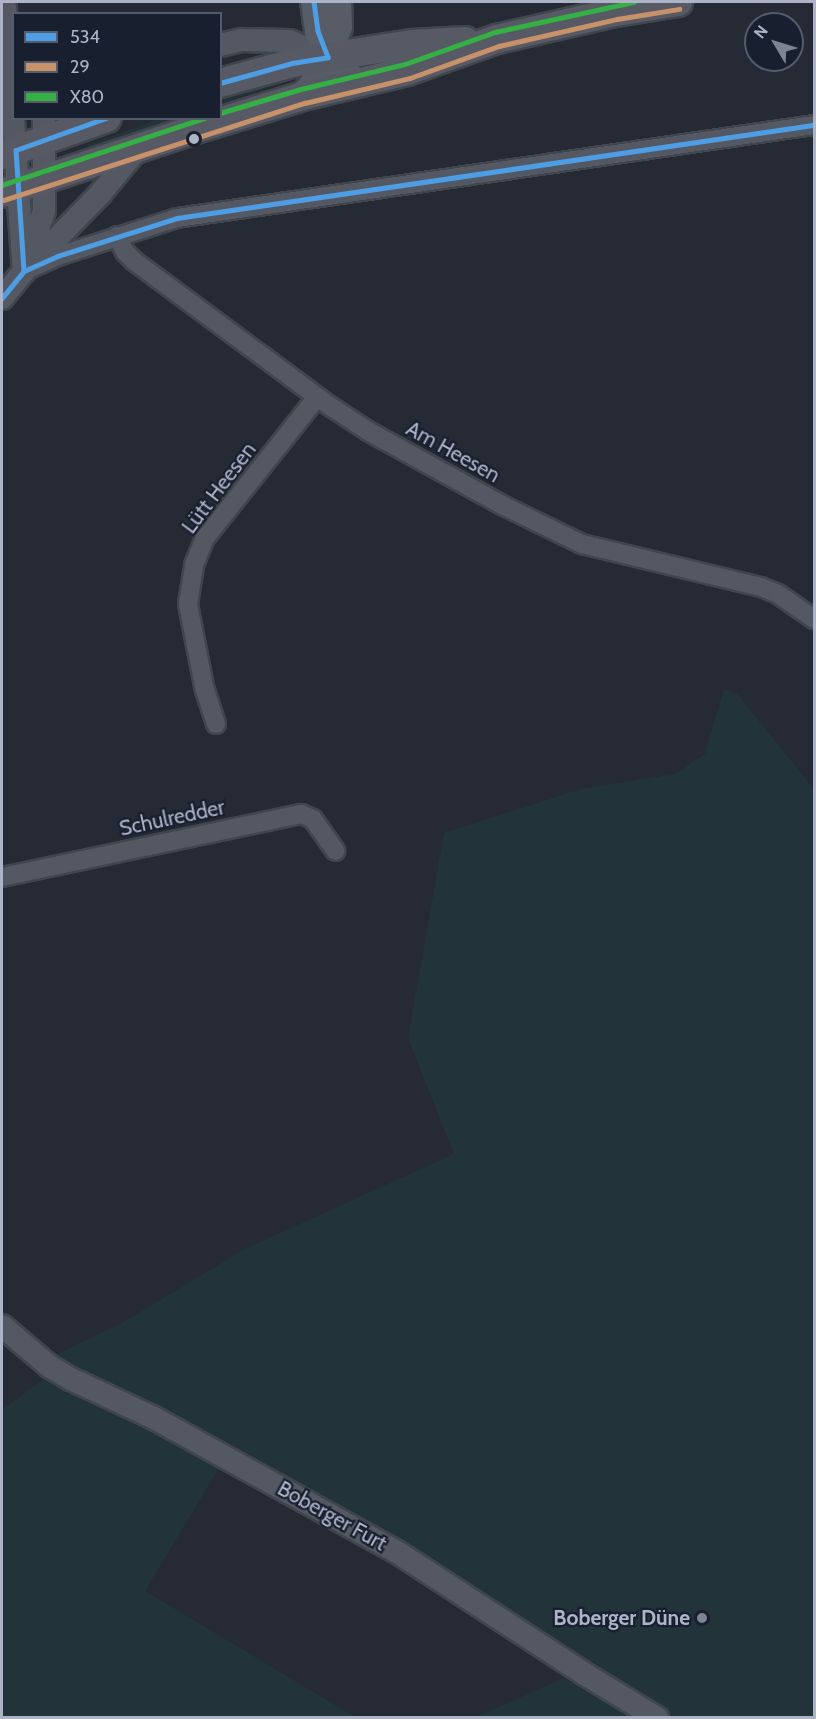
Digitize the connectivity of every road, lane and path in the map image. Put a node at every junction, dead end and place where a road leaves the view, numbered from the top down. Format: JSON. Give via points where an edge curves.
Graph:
{"nodes":[{"id":1,"x":314,"y":2,"type":"edge"},
{"id":2,"x":338,"y":2,"type":"edge"},
{"id":3,"x":678,"y":2,"type":"edge"},
{"id":4,"x":7,"y":11,"type":"edge"},
{"id":5,"x":497,"y":39,"type":"junction"},
{"id":6,"x":222,"y":45,"type":"edge"},
{"id":7,"x":328,"y":57,"type":"junction"},
{"id":8,"x":222,"y":82,"type":"edge"},
{"id":9,"x":356,"y":82,"type":"junction"},
{"id":10,"x":303,"y":96,"type":"junction"},
{"id":11,"x":95,"y":120,"type":"edge"},
{"id":12,"x":814,"y":126,"type":"edge"},
{"id":13,"x":44,"y":129,"type":"edge"},
{"id":14,"x":138,"y":147,"type":"junction"},
{"id":15,"x":9,"y":152,"type":"edge"},
{"id":16,"x":21,"y":186,"type":"edge"},
{"id":17,"x":2,"y":219,"type":"edge"},
{"id":18,"x":22,"y":236,"type":"junction"},
{"id":19,"x":117,"y":236,"type":"junction"},
{"id":20,"x":24,"y":271,"type":"junction"},
{"id":21,"x":2,"y":298,"type":"edge"},
{"id":22,"x":317,"y":397,"type":"junction"},
{"id":23,"x":814,"y":620,"type":"edge"},
{"id":24,"x":216,"y":724,"type":"dead end"},
{"id":25,"x":335,"y":850,"type":"dead end"},
{"id":26,"x":2,"y":877,"type":"edge"},
{"id":27,"x":2,"y":1326,"type":"edge"},
{"id":28,"x":657,"y":1718,"type":"edge"}],
"edges":[{"from":1,"to":7,"type":"main road","via":[[318,31]]},
{"from":2,"to":7,"type":"main road","via":[[339,27]]},
{"from":3,"to":5,"type":"main road"},
{"from":4,"to":15,"type":"street"},
{"from":5,"to":7,"type":"main road","via":[[411,44]]},
{"from":5,"to":9,"type":"main road","via":[[407,71]]},
{"from":6,"to":7,"type":"street","via":[[242,40],[289,41]]},
{"from":7,"to":8,"type":"main road"},
{"from":7,"to":9,"type":"main road"},
{"from":7,"to":10,"type":"main road"},
{"from":9,"to":10,"type":"main road"},
{"from":10,"to":14,"type":"main road"},
{"from":11,"to":13,"type":"main road"},
{"from":12,"to":19,"type":"street","via":[[177,218]]},
{"from":13,"to":15,"type":"main road"},
{"from":13,"to":16,"type":"street"},
{"from":14,"to":16,"type":"main road"},
{"from":14,"to":20,"type":"street","via":[[100,194]]},
{"from":15,"to":16,"type":"street"},
{"from":16,"to":18,"type":"street"},
{"from":16,"to":20,"type":"street","via":[[44,211]]},
{"from":17,"to":18,"type":"street"},
{"from":18,"to":20,"type":"street"},
{"from":19,"to":20,"type":"street"},
{"from":19,"to":22,"type":"street","name":"Am Heesen","via":[[134,261]]},
{"from":20,"to":21,"type":"street"},
{"from":22,"to":23,"type":"street","name":"Am Heesen","via":[[368,431],[562,536],[754,585],[778,594]]},
{"from":22,"to":24,"type":"street","name":"Lütt Heesen","via":[[205,538],[194,565],[188,604],[205,691]]},
{"from":25,"to":26,"type":"street","name":"Schulredder","via":[[313,819],[301,814]]},
{"from":27,"to":28,"type":"street","name":"Boberger Furt","via":[[49,1366],[154,1418],[397,1552]]}]}
